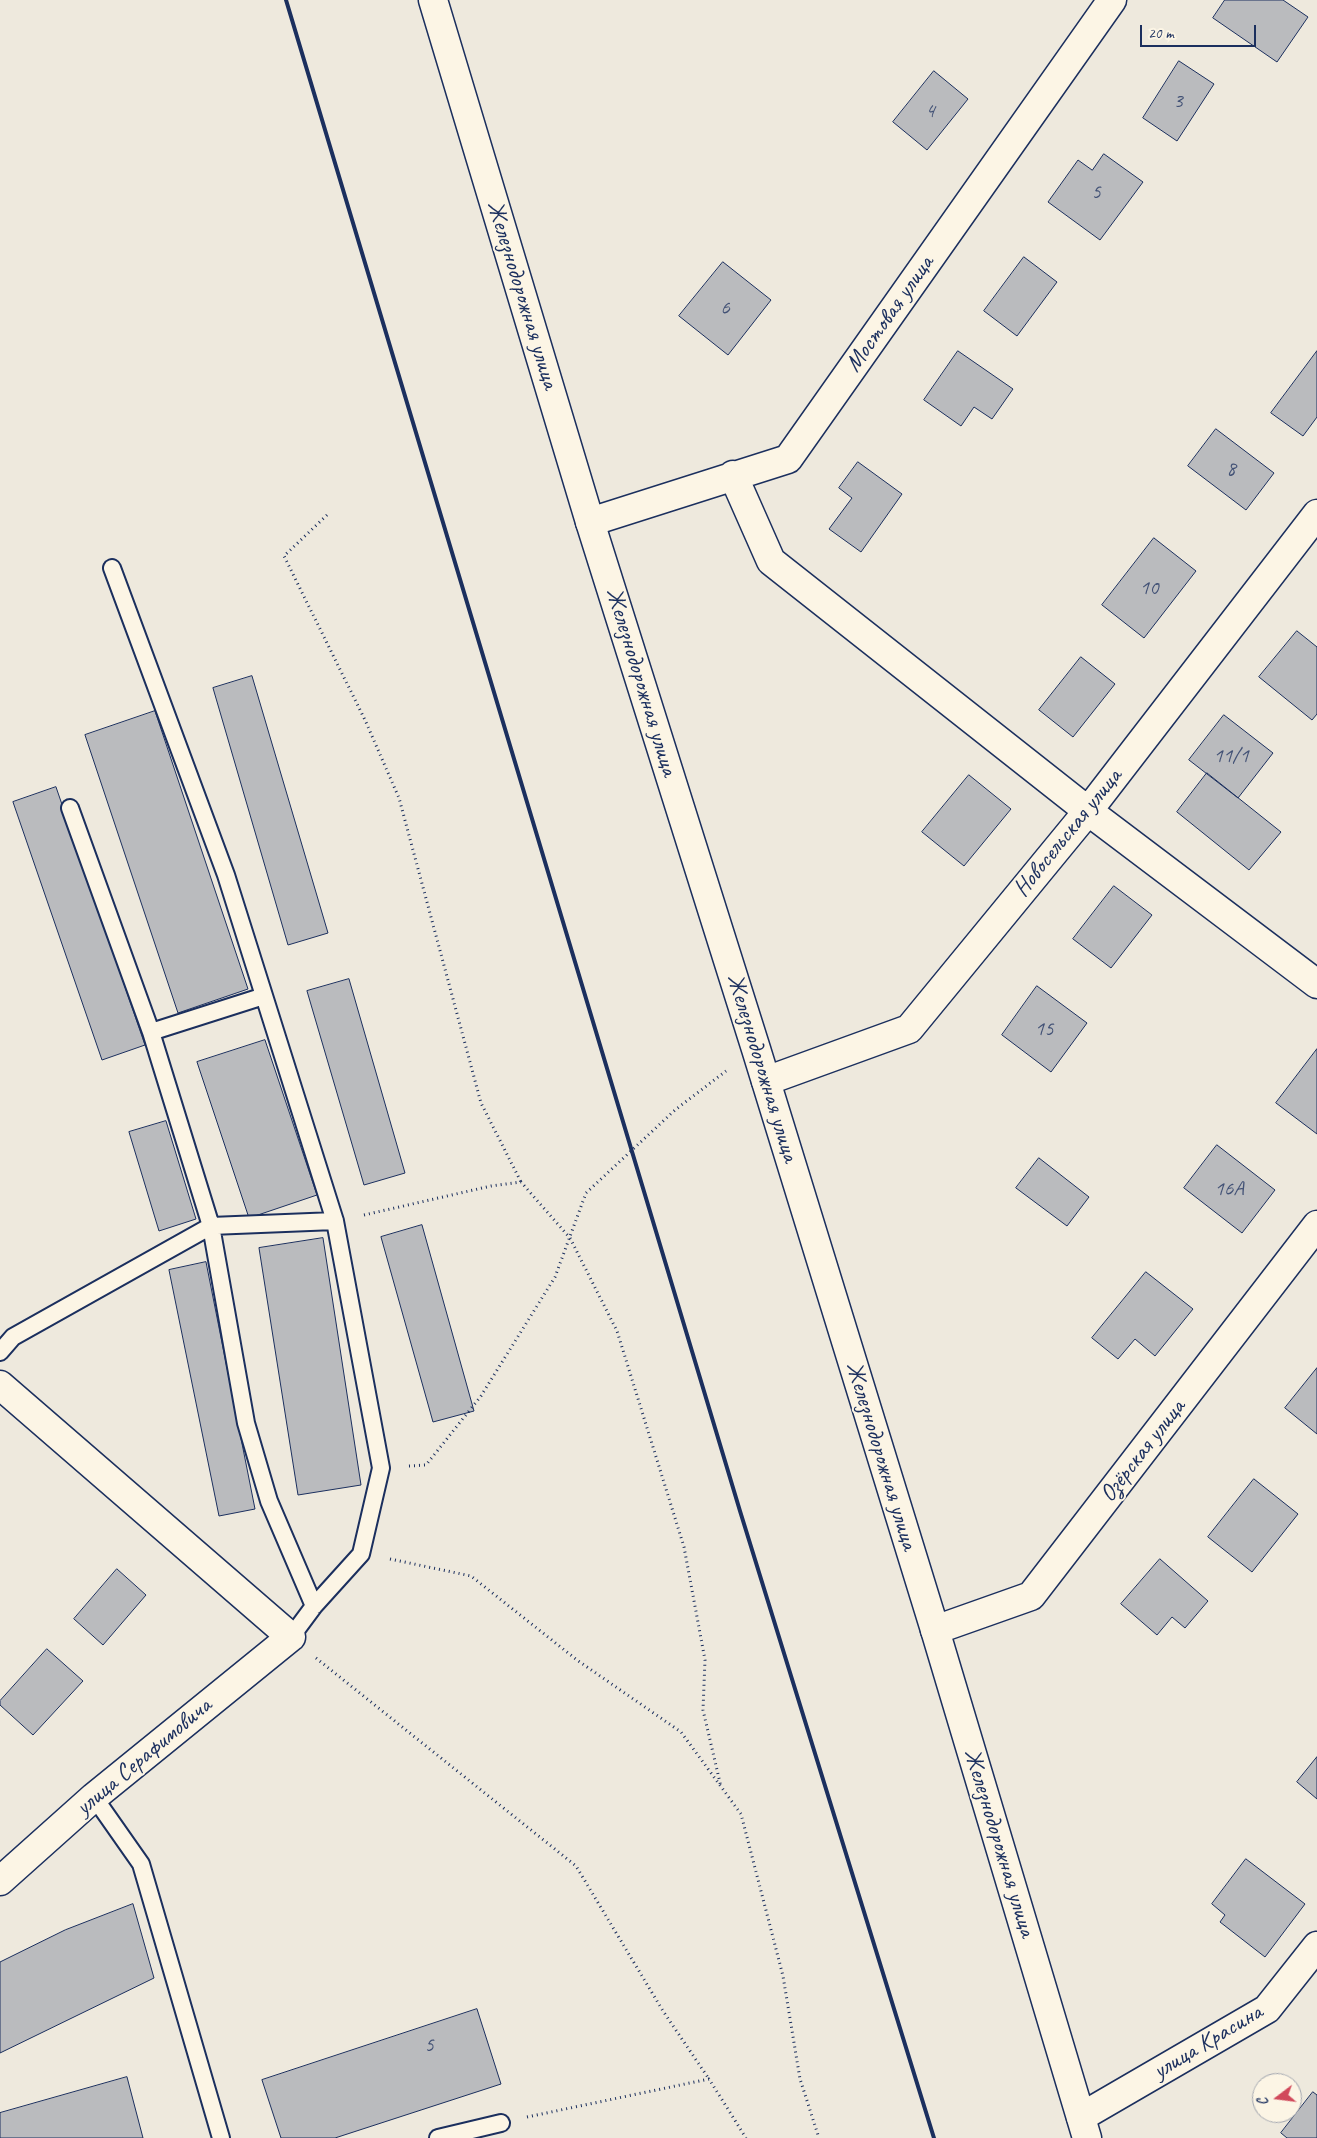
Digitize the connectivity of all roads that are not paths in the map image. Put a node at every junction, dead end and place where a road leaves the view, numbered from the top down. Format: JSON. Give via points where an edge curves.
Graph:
{"nodes":[{"id":1,"x":433,"y":0,"type":"edge"},
{"id":2,"x":1112,"y":0,"type":"edge"},
{"id":3,"x":733,"y":475,"type":"junction"},
{"id":4,"x":1317,"y":514,"type":"edge"},
{"id":5,"x":590,"y":522,"type":"junction"},
{"id":6,"x":112,"y":568,"type":"dead end"},
{"id":7,"x":70,"y":808,"type":"dead end"},
{"id":8,"x":1088,"y":810,"type":"junction"},
{"id":9,"x":1317,"y":984,"type":"edge"},
{"id":10,"x":264,"y":996,"type":"junction"},
{"id":11,"x":151,"y":1032,"type":"junction"},
{"id":12,"x":766,"y":1082,"type":"junction"},
{"id":13,"x":336,"y":1221,"type":"junction"},
{"id":14,"x":1317,"y":1225,"type":"edge"},
{"id":15,"x":211,"y":1226,"type":"junction"},
{"id":16,"x":0,"y":1352,"type":"edge"},
{"id":17,"x":0,"y":1385,"type":"edge"},
{"id":18,"x":314,"y":1606,"type":"junction"},
{"id":19,"x":935,"y":1630,"type":"junction"},
{"id":20,"x":291,"y":1637,"type":"junction"},
{"id":21,"x":94,"y":1797,"type":"junction"},
{"id":22,"x":0,"y":1881,"type":"edge"},
{"id":23,"x":1317,"y":1946,"type":"edge"},
{"id":24,"x":501,"y":2122,"type":"road end"},
{"id":25,"x":1084,"y":2127,"type":"edge"},
{"id":26,"x":221,"y":2138,"type":"edge"},
{"id":27,"x":438,"y":2138,"type":"edge"}],
"edges":[{"from":1,"to":5,"type":"street","name":"Железнодорожная улица"},
{"from":2,"to":3,"type":"street","name":"Мостовая улица","via":[[788,459]]},
{"from":3,"to":5,"type":"street","name":"Мостовая улица"},
{"from":3,"to":8,"type":"street","via":[[771,561]]},
{"from":4,"to":8,"type":"street","name":"Новосельская улица"},
{"from":5,"to":12,"type":"street","name":"Железнодорожная улица"},
{"from":6,"to":10,"type":"lane","via":[[226,875]]},
{"from":7,"to":11,"type":"lane"},
{"from":8,"to":9,"type":"street"},
{"from":8,"to":12,"type":"street","name":"Новосельская улица","via":[[909,1030]]},
{"from":10,"to":11,"type":"lane"},
{"from":10,"to":13,"type":"lane"},
{"from":11,"to":15,"type":"lane"},
{"from":12,"to":19,"type":"street","name":"Железнодорожная улица"},
{"from":13,"to":15,"type":"lane"},
{"from":13,"to":18,"type":"lane","via":[[381,1468],[361,1554]]},
{"from":14,"to":19,"type":"street","name":"Озёрская улица","via":[[1031,1596]]},
{"from":15,"to":16,"type":"lane","via":[[13,1337]]},
{"from":15,"to":18,"type":"lane","via":[[246,1423],[270,1501]]},
{"from":17,"to":20,"type":"street"},
{"from":18,"to":20,"type":"lane"},
{"from":19,"to":25,"type":"street","name":"Железнодорожная улица"},
{"from":20,"to":21,"type":"street","name":"улица Серафимовича"},
{"from":21,"to":22,"type":"street","name":"улица Серафимовича"},
{"from":21,"to":26,"type":"lane","via":[[141,1864]]},
{"from":23,"to":25,"type":"street","name":"улица Красина","via":[[1267,2009]]},
{"from":24,"to":27,"type":"lane"}]}
